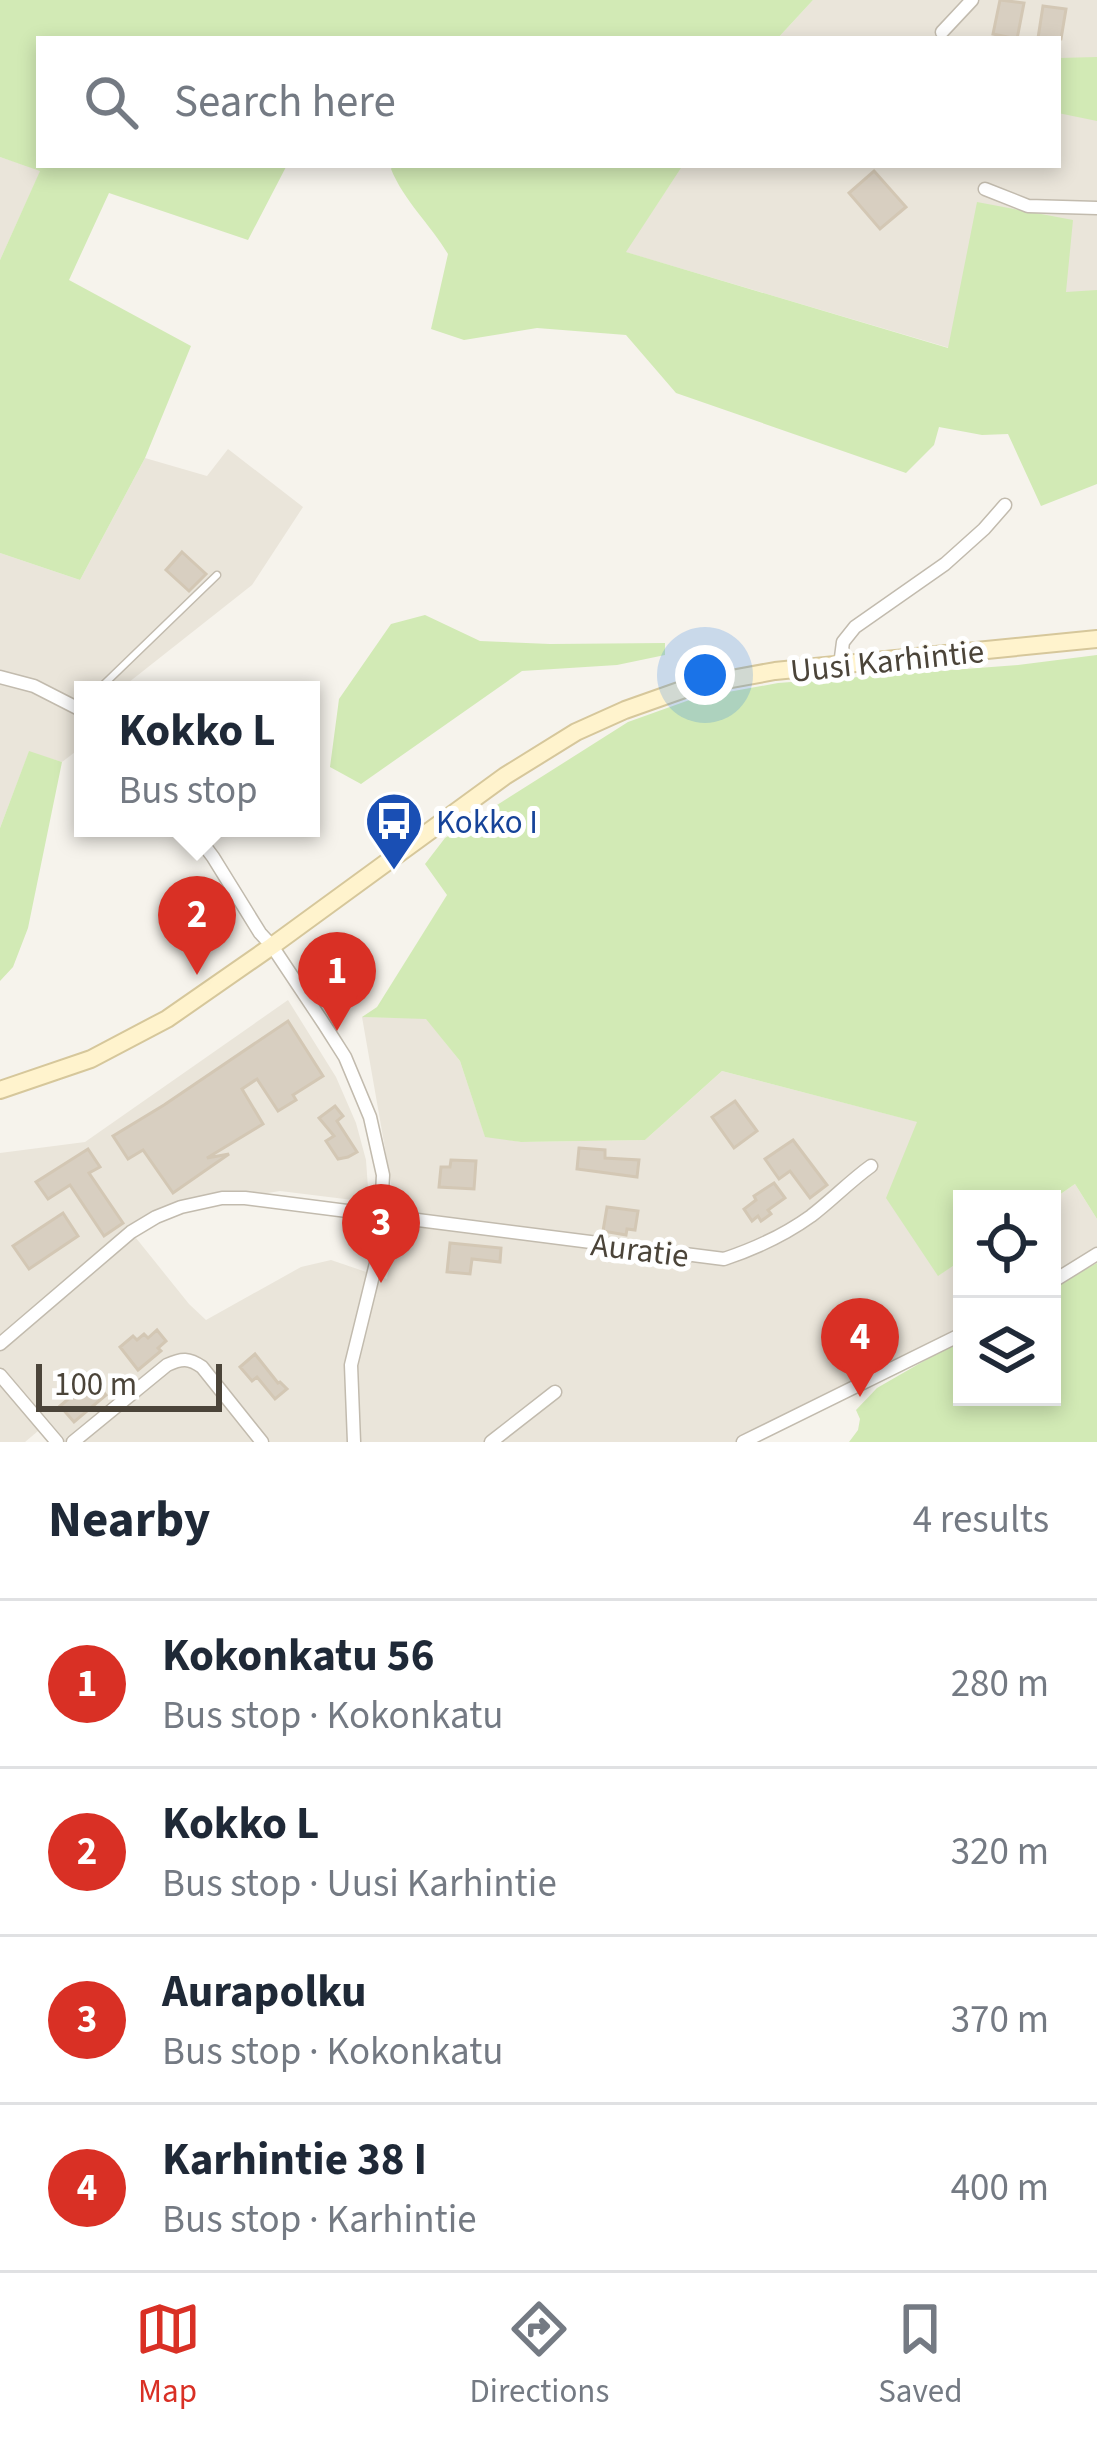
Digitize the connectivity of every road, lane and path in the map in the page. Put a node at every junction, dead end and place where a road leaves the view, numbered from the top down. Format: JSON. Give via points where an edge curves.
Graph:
{"nodes":[{"id":1,"x":972,"y":0,"type":"edge"},
{"id":2,"x":942,"y":32,"type":"dead end"},
{"id":3,"x":985,"y":189,"type":"dead end"},
{"id":4,"x":1097,"y":208,"type":"edge"},
{"id":5,"x":1005,"y":505,"type":"dead end"},
{"id":6,"x":217,"y":575,"type":"dead end"},
{"id":7,"x":1097,"y":639,"type":"edge"},
{"id":8,"x":840,"y":665,"type":"junction"},
{"id":9,"x":0,"y":677,"type":"edge"},
{"id":10,"x":107,"y":681,"type":"edge"},
{"id":11,"x":74,"y":704,"type":"edge"},
{"id":12,"x":198,"y":837,"type":"edge"},
{"id":13,"x":272,"y":946,"type":"junction"},
{"id":14,"x":0,"y":1090,"type":"edge"},
{"id":15,"x":871,"y":1166,"type":"dead end"},
{"id":16,"x":381,"y":1215,"type":"junction"},
{"id":17,"x":1097,"y":1254,"type":"edge"},
{"id":18,"x":1061,"y":1276,"type":"edge"},
{"id":19,"x":953,"y":1338,"type":"edge"},
{"id":20,"x":0,"y":1344,"type":"edge"},
{"id":21,"x":0,"y":1375,"type":"edge"},
{"id":22,"x":555,"y":1392,"type":"dead end"},
{"id":23,"x":57,"y":1442,"type":"edge"},
{"id":24,"x":73,"y":1442,"type":"edge"},
{"id":25,"x":262,"y":1442,"type":"edge"},
{"id":26,"x":354,"y":1442,"type":"edge"},
{"id":27,"x":491,"y":1442,"type":"edge"},
{"id":28,"x":743,"y":1442,"type":"edge"}],
"edges":[{"from":1,"to":2,"type":"street"},
{"from":3,"to":4,"type":"street","via":[[1028,206]]},
{"from":5,"to":8,"type":"street","via":[[932,574],[855,627]]},
{"from":6,"to":10,"type":"lane"},
{"from":7,"to":8,"type":"street","name":"Uusi Karhintie"},
{"from":8,"to":13,"type":"street","name":"Uusi Karhintie","via":[[693,686],[576,732]]},
{"from":9,"to":11,"type":"street"},
{"from":12,"to":13,"type":"street"},
{"from":13,"to":14,"type":"street","name":"Uusi Karhintie","via":[[129,1041]]},
{"from":13,"to":16,"type":"street","via":[[345,1058],[370,1117],[383,1175]]},
{"from":15,"to":16,"type":"street","name":"Auratie","via":[[811,1216],[724,1259]]},
{"from":16,"to":20,"type":"street","name":"Auratie","via":[[245,1198],[181,1207],[131,1232]]},
{"from":16,"to":26,"type":"street","via":[[351,1365]]},
{"from":17,"to":18,"type":"street"},
{"from":19,"to":28,"type":"street"},
{"from":21,"to":23,"type":"street"},
{"from":22,"to":27,"type":"street"},
{"from":24,"to":25,"type":"street","via":[[181,1359],[202,1367]]}]}
